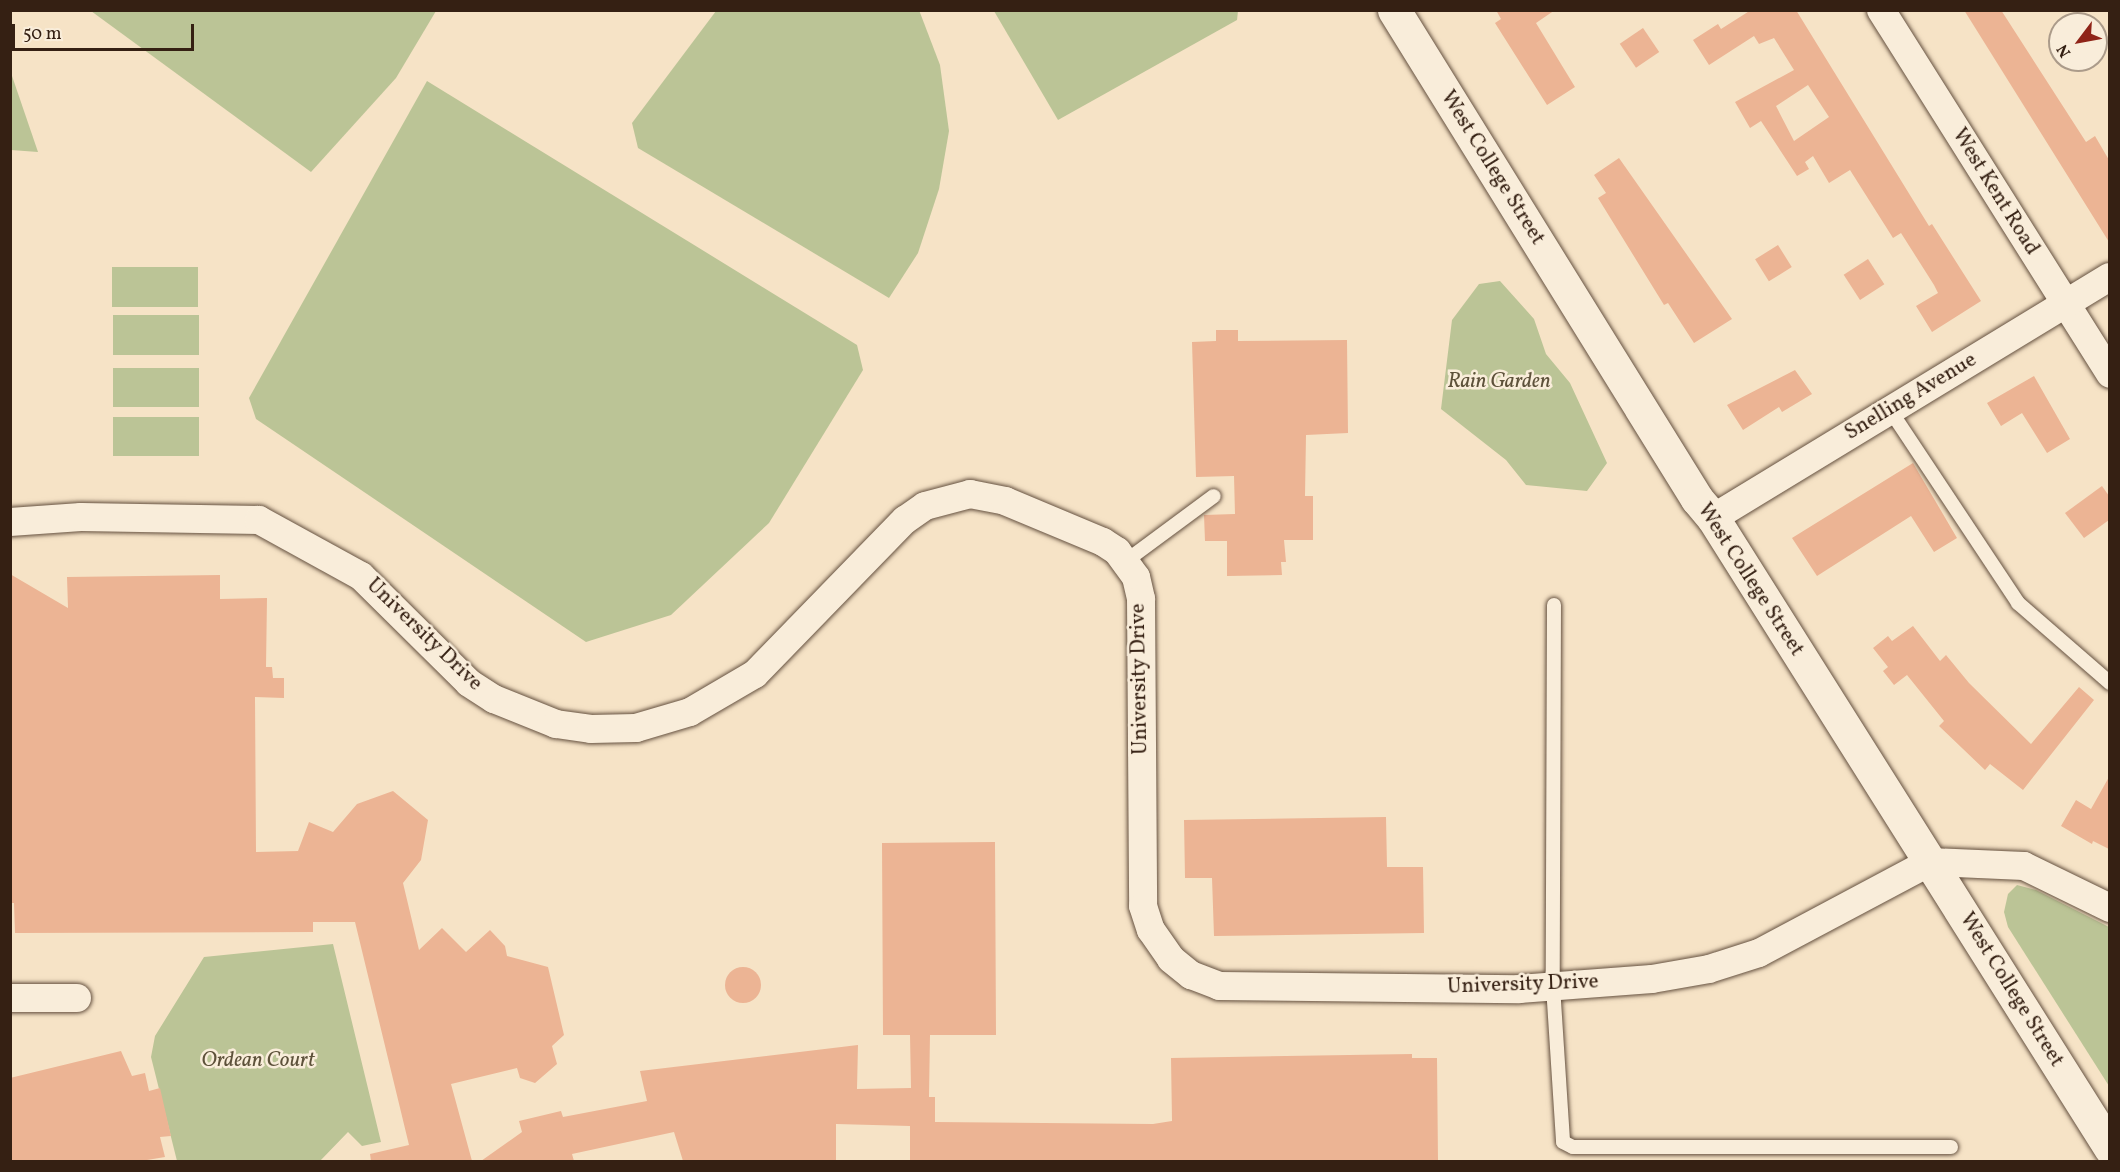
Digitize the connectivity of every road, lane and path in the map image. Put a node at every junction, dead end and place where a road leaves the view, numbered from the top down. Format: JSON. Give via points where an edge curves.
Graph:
{"nodes":[{"id":1,"x":1394,"y":10,"type":"edge"},
{"id":2,"x":1881,"y":10,"type":"edge"},
{"id":3,"x":2109,"y":277,"type":"edge"},
{"id":4,"x":2065,"y":303,"type":"junction"},
{"id":5,"x":2109,"y":374,"type":"edge"},
{"id":6,"x":1890,"y":410,"type":"junction"},
{"id":7,"x":1214,"y":496,"type":"dead end"},
{"id":8,"x":1713,"y":518,"type":"junction"},
{"id":9,"x":10,"y":522,"type":"edge"},
{"id":10,"x":1126,"y":561,"type":"junction"},
{"id":11,"x":1554,"y":605,"type":"dead end"},
{"id":12,"x":2109,"y":683,"type":"edge"},
{"id":13,"x":1930,"y":862,"type":"junction"},
{"id":14,"x":2109,"y":908,"type":"edge"},
{"id":15,"x":1553,"y":986,"type":"junction"},
{"id":16,"x":10,"y":998,"type":"edge"},
{"id":17,"x":77,"y":998,"type":"dead end"},
{"id":18,"x":1951,"y":1147,"type":"dead end"},
{"id":19,"x":2109,"y":1148,"type":"edge"}],
"edges":[{"from":1,"to":8,"type":"street","name":"West College Street","via":[[1696,499]]},
{"from":2,"to":4,"type":"street","name":"West Kent Road"},
{"from":3,"to":4,"type":"street","name":"Snelling Avenue"},
{"from":4,"to":5,"type":"street","name":"West Kent Road"},
{"from":4,"to":6,"type":"street","name":"Snelling Avenue"},
{"from":6,"to":8,"type":"street","name":"Snelling Avenue"},
{"from":6,"to":12,"type":"lane","via":[[2018,603]]},
{"from":7,"to":10,"type":"lane"},
{"from":8,"to":13,"type":"street","name":"West College Street"},
{"from":9,"to":10,"type":"street","name":"University Drive","via":[[81,517],[259,520],[361,576],[469,683],[494,699],[556,724],[591,729],[660,723],[717,699],[754,674],[905,520],[948,497],[969,494],[1005,501],[1103,542]]},
{"from":10,"to":15,"type":"street","name":"University Drive","via":[[1136,577],[1140,599],[1143,906],[1151,930],[1171,959],[1191,975],[1219,986]]},
{"from":11,"to":15,"type":"lane"},
{"from":13,"to":14,"type":"street","via":[[2024,866]]},
{"from":13,"to":15,"type":"street","name":"University Drive","via":[[1759,952],[1709,969],[1652,979]]},
{"from":13,"to":19,"type":"street","name":"West College Street"},
{"from":15,"to":18,"type":"lane","via":[[1561,1139],[1569,1146]]},
{"from":16,"to":17,"type":"street"}]}
